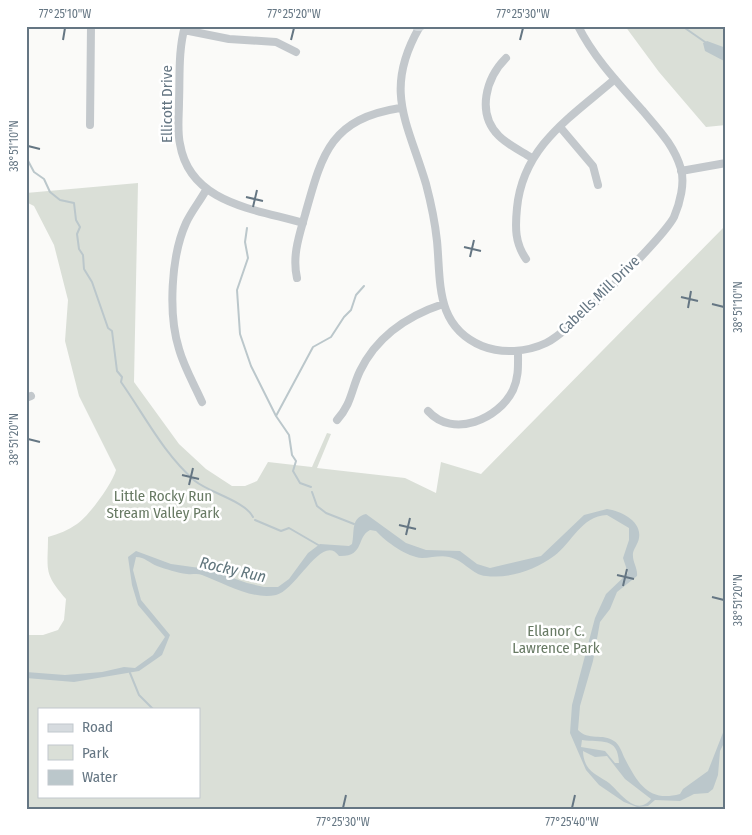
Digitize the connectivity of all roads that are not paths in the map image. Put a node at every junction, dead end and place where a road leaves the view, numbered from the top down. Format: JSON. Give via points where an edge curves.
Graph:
{"nodes":[{"id":1,"x":91,"y":26,"type":"edge"},
{"id":2,"x":578,"y":26,"type":"edge"},
{"id":3,"x":419,"y":27,"type":"edge"},
{"id":4,"x":184,"y":28,"type":"edge"},
{"id":5,"x":296,"y":52,"type":"dead end"},
{"id":6,"x":506,"y":58,"type":"dead end"},
{"id":7,"x":615,"y":79,"type":"junction"},
{"id":8,"x":400,"y":108,"type":"junction"},
{"id":9,"x":90,"y":125,"type":"dead end"},
{"id":10,"x":560,"y":127,"type":"junction"},
{"id":11,"x":532,"y":158,"type":"junction"},
{"id":12,"x":726,"y":163,"type":"edge"},
{"id":13,"x":681,"y":171,"type":"junction"},
{"id":14,"x":598,"y":185,"type":"dead end"},
{"id":15,"x":206,"y":190,"type":"junction"},
{"id":16,"x":303,"y":223,"type":"junction"},
{"id":17,"x":526,"y":259,"type":"dead end"},
{"id":18,"x":297,"y":278,"type":"dead end"},
{"id":19,"x":443,"y":304,"type":"junction"},
{"id":20,"x":518,"y":351,"type":"junction"},
{"id":21,"x":202,"y":402,"type":"dead end"},
{"id":22,"x":428,"y":411,"type":"dead end"},
{"id":23,"x":337,"y":420,"type":"dead end"}],
"edges":[{"from":1,"to":9,"type":"street"},
{"from":2,"to":7,"type":"street","name":"Cabells Mill Drive","via":[[593,52]]},
{"from":3,"to":8,"type":"street","name":"Cabells Mill Drive","via":[[404,62]]},
{"from":4,"to":5,"type":"street","via":[[229,40],[276,42]]},
{"from":4,"to":15,"type":"street","name":"Ellicott Drive","via":[[180,145],[190,171]]},
{"from":6,"to":11,"type":"street","via":[[492,75],[486,100],[488,116],[500,136]]},
{"from":7,"to":10,"type":"street"},
{"from":7,"to":13,"type":"street","name":"Cabells Mill Drive","via":[[667,140]]},
{"from":8,"to":16,"type":"street","via":[[363,118],[336,139],[318,168]]},
{"from":8,"to":19,"type":"street","name":"Cabells Mill Drive","via":[[431,201]]},
{"from":10,"to":11,"type":"street"},
{"from":10,"to":14,"type":"street","via":[[592,166]]},
{"from":11,"to":17,"type":"street","via":[[520,189],[516,217],[517,243]]},
{"from":12,"to":13,"type":"street"},
{"from":13,"to":20,"type":"street","name":"Cabells Mill Drive","via":[[680,200],[668,226],[563,333],[546,343]]},
{"from":15,"to":16,"type":"street","name":"Ellicott Drive","via":[[225,201]]},
{"from":15,"to":21,"type":"street","via":[[180,238],[174,273],[178,346]]},
{"from":16,"to":18,"type":"street","via":[[294,259]]},
{"from":19,"to":20,"type":"street","name":"Cabells Mill Drive","via":[[452,322],[470,340],[488,348]]},
{"from":19,"to":23,"type":"street","via":[[408,319],[380,342],[360,371],[348,408]]},
{"from":20,"to":22,"type":"street","via":[[516,383],[507,400],[494,412],[459,425],[436,420]]}]}
